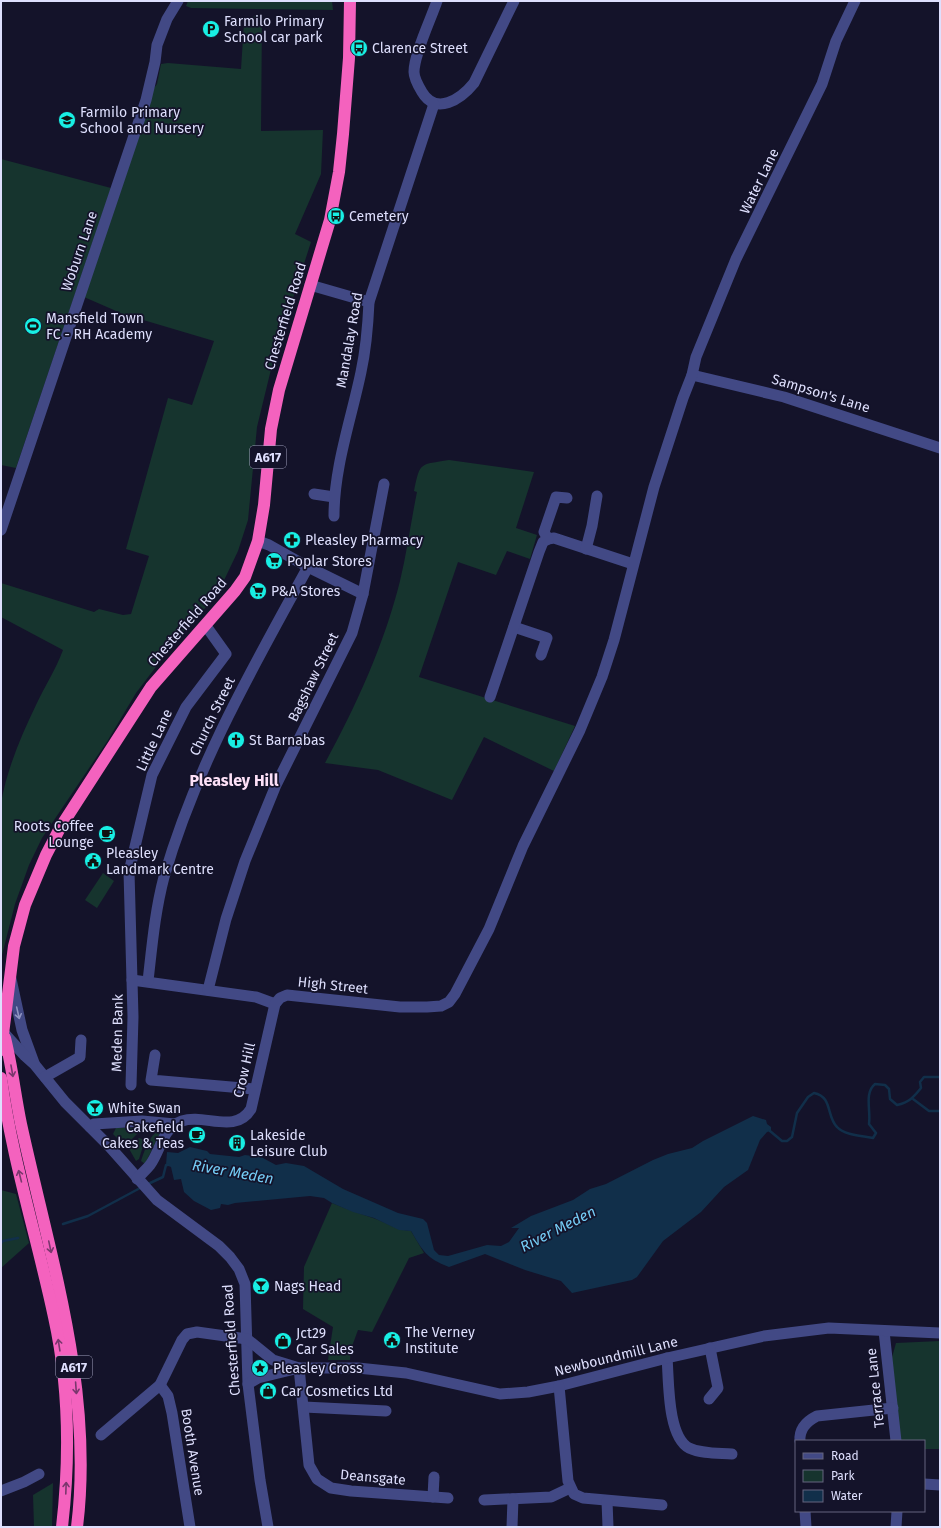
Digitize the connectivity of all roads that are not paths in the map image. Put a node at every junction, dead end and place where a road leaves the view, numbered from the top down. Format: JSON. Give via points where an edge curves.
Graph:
{"nodes":[{"id":1,"x":178,"y":1,"type":"edge"},
{"id":2,"x":350,"y":1,"type":"edge"},
{"id":3,"x":437,"y":1,"type":"edge"},
{"id":4,"x":514,"y":1,"type":"edge"},
{"id":5,"x":855,"y":1,"type":"edge"},
{"id":6,"x":434,"y":104,"type":"junction"},
{"id":7,"x":310,"y":285,"type":"junction"},
{"id":8,"x":369,"y":302,"type":"junction"},
{"id":9,"x":692,"y":375,"type":"junction"},
{"id":10,"x":940,"y":448,"type":"edge"},
{"id":11,"x":384,"y":484,"type":"dead end"},
{"id":12,"x":314,"y":494,"type":"dead end"},
{"id":13,"x":334,"y":496,"type":"junction"},
{"id":14,"x":597,"y":496,"type":"dead end"},
{"id":15,"x":567,"y":498,"type":"dead end"},
{"id":16,"x":334,"y":516,"type":"dead end"},
{"id":17,"x":1,"y":530,"type":"edge"},
{"id":18,"x":548,"y":539,"type":"junction"},
{"id":19,"x":258,"y":541,"type":"junction"},
{"id":20,"x":586,"y":549,"type":"junction"},
{"id":21,"x":633,"y":564,"type":"junction"},
{"id":22,"x":308,"y":566,"type":"junction"},
{"id":23,"x":364,"y":594,"type":"junction"},
{"id":24,"x":206,"y":626,"type":"junction"},
{"id":25,"x":514,"y":627,"type":"junction"},
{"id":26,"x":541,"y":655,"type":"dead end"},
{"id":27,"x":490,"y":697,"type":"dead end"},
{"id":28,"x":10,"y":974,"type":"junction"},
{"id":29,"x":132,"y":980,"type":"junction"},
{"id":30,"x":148,"y":981,"type":"junction"},
{"id":31,"x":208,"y":990,"type":"junction"},
{"id":32,"x":275,"y":1004,"type":"junction"},
{"id":33,"x":441,"y":1006,"type":"joint"},
{"id":34,"x":4,"y":1033,"type":"junction"},
{"id":35,"x":81,"y":1040,"type":"dead end"},
{"id":36,"x":1,"y":1050,"type":"edge"},
{"id":37,"x":155,"y":1055,"type":"dead end"},
{"id":38,"x":35,"y":1065,"type":"junction"},
{"id":39,"x":45,"y":1077,"type":"junction"},
{"id":40,"x":1,"y":1078,"type":"edge"},
{"id":41,"x":131,"y":1085,"type":"dead end"},
{"id":42,"x":254,"y":1089,"type":"junction"},
{"id":43,"x":175,"y":1124,"type":"junction"},
{"id":44,"x":90,"y":1127,"type":"junction"},
{"id":45,"x":138,"y":1180,"type":"junction"},
{"id":46,"x":884,"y":1331,"type":"junction"},
{"id":47,"x":940,"y":1333,"type":"edge"},
{"id":48,"x":247,"y":1339,"type":"junction"},
{"id":49,"x":710,"y":1348,"type":"junction"},
{"id":50,"x":667,"y":1358,"type":"junction"},
{"id":51,"x":299,"y":1368,"type":"junction"},
{"id":52,"x":248,"y":1384,"type":"junction"},
{"id":53,"x":160,"y":1385,"type":"junction"},
{"id":54,"x":559,"y":1386,"type":"junction"},
{"id":55,"x":710,"y":1399,"type":"dead end"},
{"id":56,"x":304,"y":1407,"type":"junction"},
{"id":57,"x":893,"y":1408,"type":"junction"},
{"id":58,"x":386,"y":1411,"type":"dead end"},
{"id":59,"x":101,"y":1435,"type":"dead end"},
{"id":60,"x":800,"y":1440,"type":"edge"},
{"id":61,"x":896,"y":1440,"type":"edge"},
{"id":62,"x":732,"y":1454,"type":"dead end"},
{"id":63,"x":39,"y":1474,"type":"dead end"},
{"id":64,"x":434,"y":1477,"type":"dead end"},
{"id":65,"x":925,"y":1484,"type":"edge"},
{"id":66,"x":940,"y":1485,"type":"edge"},
{"id":67,"x":570,"y":1488,"type":"junction"},
{"id":68,"x":1,"y":1492,"type":"edge"},
{"id":69,"x":433,"y":1496,"type":"junction"},
{"id":70,"x":448,"y":1498,"type":"dead end"},
{"id":71,"x":513,"y":1499,"type":"junction"},
{"id":72,"x":484,"y":1500,"type":"dead end"},
{"id":73,"x":607,"y":1501,"type":"junction"},
{"id":74,"x":662,"y":1505,"type":"dead end"},
{"id":75,"x":805,"y":1512,"type":"edge"},
{"id":76,"x":897,"y":1512,"type":"edge"},
{"id":77,"x":62,"y":1527,"type":"edge"},
{"id":78,"x":77,"y":1527,"type":"edge"},
{"id":79,"x":190,"y":1527,"type":"edge"},
{"id":80,"x":268,"y":1527,"type":"edge"},
{"id":81,"x":512,"y":1527,"type":"edge"},
{"id":82,"x":608,"y":1527,"type":"edge"},
{"id":83,"x":806,"y":1527,"type":"edge"},
{"id":84,"x":896,"y":1527,"type":"edge"}],
"edges":[{"from":1,"to":17,"type":"street","name":"Woburn Lane","via":[[166,19],[157,45],[146,100]]},
{"from":2,"to":7,"type":"highway","name":"Chesterfield Road","number":"A617","via":[[349,58],[339,172],[330,220]]},
{"from":3,"to":6,"type":"street","via":[[416,59],[414,73],[426,100]]},
{"from":4,"to":6,"type":"street","via":[[474,83],[458,97],[443,104]]},
{"from":5,"to":9,"type":"street","name":"Water Lane","via":[[836,41],[822,84],[736,259],[696,357]]},
{"from":6,"to":8,"type":"street","name":"Mandalay Road"},
{"from":7,"to":8,"type":"street"},
{"from":7,"to":19,"type":"highway","name":"Chesterfield Road","number":"A617","via":[[279,390],[271,429]]},
{"from":8,"to":13,"type":"street","name":"Mandalay Road","via":[[361,371]]},
{"from":9,"to":10,"type":"street","name":"Sampson's Lane","via":[[784,397]]},
{"from":9,"to":21,"type":"street","name":"Water Lane","via":[[654,487]]},
{"from":11,"to":23,"type":"street","name":"Bagshaw Street"},
{"from":12,"to":13,"type":"street"},
{"from":13,"to":16,"type":"street","name":"Mandalay Road"},
{"from":14,"to":20,"type":"street"},
{"from":15,"to":18,"type":"street","via":[[556,497],[544,532]]},
{"from":18,"to":20,"type":"street","via":[[554,538]]},
{"from":18,"to":25,"type":"street","via":[[543,542],[539,552]]},
{"from":19,"to":22,"type":"street"},
{"from":19,"to":24,"type":"highway","name":"Chesterfield Road","number":"A617","via":[[242,582]]},
{"from":20,"to":21,"type":"street"},
{"from":21,"to":33,"type":"street","name":"Water Lane","via":[[614,640],[580,730],[523,846],[489,929],[466,976],[449,1002]]},
{"from":22,"to":23,"type":"street"},
{"from":22,"to":30,"type":"street","name":"Church Street","via":[[223,725],[189,801],[164,878],[153,929]]},
{"from":23,"to":31,"type":"street","name":"Bagshaw Street","via":[[352,634],[276,785],[245,862],[226,919]]},
{"from":24,"to":28,"type":"highway","name":"Chesterfield Road","number":"A617","via":[[151,687],[60,828],[25,905],[14,946]]},
{"from":24,"to":29,"type":"street","name":"Little Lane","via":[[226,654],[186,707],[152,775],[129,872]]},
{"from":25,"to":26,"type":"street","via":[[547,638]]},
{"from":25,"to":27,"type":"street"},
{"from":28,"to":34,"type":"highway","name":"Chesterfield Road","number":"A617"},
{"from":28,"to":38,"type":"street","name":"Chesterfield Road","one_way":true,"via":[[22,1030]]},
{"from":29,"to":30,"type":"street"},
{"from":29,"to":41,"type":"street","name":"Meden Bank"},
{"from":30,"to":31,"type":"street"},
{"from":31,"to":32,"type":"street","via":[[256,997]]},
{"from":32,"to":33,"type":"street","name":"High Street","via":[[280,998],[287,996],[400,1007]]},
{"from":32,"to":42,"type":"street","name":"Crow Hill"},
{"from":34,"to":36,"type":"highway","number":"A617"},
{"from":34,"to":38,"type":"street","name":"Chesterfield Road"},
{"from":34,"to":78,"type":"highway","number":"A617","one_way":true,"via":[[75,1374],[80,1443],[80,1503]]},
{"from":35,"to":39,"type":"street","via":[[80,1057]]},
{"from":37,"to":42,"type":"street","via":[[151,1080]]},
{"from":38,"to":39,"type":"street","name":"Chesterfield Road"},
{"from":39,"to":44,"type":"street","name":"Chesterfield Road"},
{"from":77,"to":40,"type":"highway","number":"A617","one_way":true,"via":[[66,1492],[64,1382],[54,1317],[10,1135]]},
{"from":42,"to":43,"type":"street","name":"Crow Hill","via":[[251,1109],[237,1122],[184,1120]]},
{"from":43,"to":44,"type":"street","name":"Crow Hill","via":[[142,1121],[94,1124]]},
{"from":43,"to":45,"type":"street","via":[[166,1132],[150,1166]]},
{"from":44,"to":45,"type":"street","name":"Chesterfield Road"},
{"from":45,"to":48,"type":"street","name":"Chesterfield Road","via":[[170,1211],[219,1246],[239,1269],[245,1284]]},
{"from":46,"to":47,"type":"street","name":"Newboundmill Lane"},
{"from":46,"to":49,"type":"street","name":"Newboundmill Lane","via":[[829,1328],[764,1336]]},
{"from":46,"to":57,"type":"street","name":"Terrace Lane"},
{"from":48,"to":51,"type":"street","name":"Newboundmill Lane","via":[[273,1360]]},
{"from":48,"to":52,"type":"street","name":"Chesterfield Road"},
{"from":48,"to":53,"type":"street","via":[[198,1332],[187,1334]]},
{"from":49,"to":50,"type":"street","name":"Newboundmill Lane"},
{"from":49,"to":55,"type":"street","via":[[718,1388]]},
{"from":50,"to":54,"type":"street","name":"Newboundmill Lane"},
{"from":50,"to":62,"type":"street","via":[[671,1404],[679,1439],[688,1447],[700,1452]]},
{"from":51,"to":52,"type":"street","name":"Newboundmill Lane","via":[[258,1378]]},
{"from":51,"to":54,"type":"street","name":"Newboundmill Lane","via":[[358,1368],[406,1373],[500,1394]]},
{"from":51,"to":56,"type":"street","name":"Deansgate"},
{"from":52,"to":80,"type":"street","name":"Chesterfield Road"},
{"from":53,"to":59,"type":"street"},
{"from":53,"to":79,"type":"street","name":"Booth Avenue","via":[[168,1396],[172,1414]]},
{"from":54,"to":67,"type":"street"},
{"from":56,"to":58,"type":"street","via":[[373,1415]]},
{"from":56,"to":69,"type":"street","name":"Deansgate","via":[[309,1465],[324,1485],[351,1491]]},
{"from":57,"to":60,"type":"street","via":[[817,1416],[809,1420],[803,1428]]},
{"from":57,"to":61,"type":"street","name":"Terrace Lane"},
{"from":63,"to":68,"type":"street"},
{"from":64,"to":69,"type":"street"},
{"from":65,"to":66,"type":"street"},
{"from":67,"to":71,"type":"street","via":[[551,1497]]},
{"from":67,"to":73,"type":"street","via":[[574,1494],[583,1498]]},
{"from":69,"to":70,"type":"street","name":"Deansgate"},
{"from":71,"to":72,"type":"street"},
{"from":71,"to":81,"type":"street"},
{"from":73,"to":74,"type":"street"},
{"from":73,"to":82,"type":"street"},
{"from":75,"to":83,"type":"street"},
{"from":76,"to":84,"type":"street"}]}
